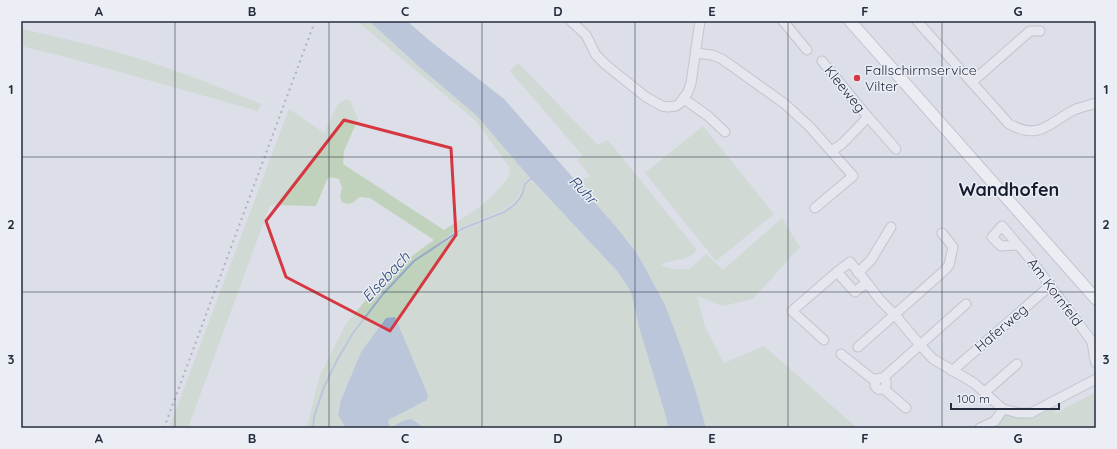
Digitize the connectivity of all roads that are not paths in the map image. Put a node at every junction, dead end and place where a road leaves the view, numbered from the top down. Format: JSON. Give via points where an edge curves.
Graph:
{"nodes":[{"id":1,"x":572,"y":21,"type":"edge"},
{"id":2,"x":700,"y":21,"type":"edge"},
{"id":3,"x":782,"y":21,"type":"edge"},
{"id":4,"x":850,"y":21,"type":"edge"},
{"id":5,"x":917,"y":21,"type":"edge"},
{"id":6,"x":1040,"y":31,"type":"dead end"},
{"id":7,"x":807,"y":50,"type":"dead end"},
{"id":8,"x":696,"y":53,"type":"junction"},
{"id":9,"x":822,"y":61,"type":"dead end"},
{"id":10,"x":972,"y":82,"type":"junction"},
{"id":11,"x":684,"y":99,"type":"junction"},
{"id":12,"x":1096,"y":103,"type":"edge"},
{"id":13,"x":868,"y":117,"type":"junction"},
{"id":14,"x":725,"y":132,"type":"dead end"},
{"id":15,"x":896,"y":149,"type":"dead end"},
{"id":16,"x":832,"y":151,"type":"junction"},
{"id":17,"x":816,"y":208,"type":"dead end"},
{"id":18,"x":891,"y":227,"type":"dead end"},
{"id":19,"x":942,"y":232,"type":"dead end"},
{"id":20,"x":1018,"y":245,"type":"dead end"},
{"id":21,"x":837,"y":272,"type":"junction"},
{"id":22,"x":858,"y":273,"type":"junction"},
{"id":23,"x":868,"y":284,"type":"junction"},
{"id":24,"x":1050,"y":285,"type":"junction"},
{"id":25,"x":1096,"y":299,"type":"edge"},
{"id":26,"x":966,"y":304,"type":"dead end"},
{"id":27,"x":895,"y":315,"type":"junction"},
{"id":28,"x":824,"y":340,"type":"dead end"},
{"id":29,"x":920,"y":345,"type":"junction"},
{"id":30,"x":858,"y":347,"type":"dead end"},
{"id":31,"x":841,"y":354,"type":"dead end"},
{"id":32,"x":1096,"y":363,"type":"edge"},
{"id":33,"x":1017,"y":364,"type":"dead end"},
{"id":34,"x":952,"y":370,"type":"junction"},
{"id":35,"x":1096,"y":379,"type":"edge"},
{"id":36,"x":879,"y":380,"type":"junction"},
{"id":37,"x":985,"y":392,"type":"junction"},
{"id":38,"x":906,"y":408,"type":"dead end"},
{"id":39,"x":1003,"y":409,"type":"junction"},
{"id":40,"x":980,"y":428,"type":"edge"}],
"edges":[{"from":1,"to":11,"type":"street","via":[[586,35],[596,55],[646,96],[668,107],[676,106]]},
{"from":2,"to":8,"type":"street"},
{"from":3,"to":7,"type":"street"},
{"from":4,"to":25,"type":"main road"},
{"from":5,"to":10,"type":"street"},
{"from":6,"to":10,"type":"street","via":[[1030,31]]},
{"from":8,"to":11,"type":"street","via":[[691,83]]},
{"from":8,"to":16,"type":"street","via":[[712,55],[722,60],[785,104]]},
{"from":9,"to":13,"type":"street","name":"Kleeweg"},
{"from":10,"to":12,"type":"street","via":[[1009,124],[1018,129],[1044,129],[1074,110]]},
{"from":11,"to":14,"type":"street"},
{"from":13,"to":15,"type":"street","name":"Kleeweg"},
{"from":13,"to":16,"type":"street","name":"Kleeweg"},
{"from":16,"to":17,"type":"street","via":[[853,176]]},
{"from":18,"to":22,"type":"street","via":[[871,260]]},
{"from":19,"to":27,"type":"street","via":[[953,247],[949,265]]},
{"from":20,"to":24,"type":"street","name":"Am Kornfeld"},
{"from":21,"to":22,"type":"street","via":[[850,262]]},
{"from":21,"to":23,"type":"street","via":[[855,292]]},
{"from":21,"to":28,"type":"street","via":[[792,311]]},
{"from":22,"to":23,"type":"street"},
{"from":23,"to":27,"type":"street"},
{"from":24,"to":32,"type":"street","name":"Am Kornfeld","via":[[1091,340]]},
{"from":24,"to":34,"type":"street","name":"Haferweg"},
{"from":26,"to":29,"type":"street"},
{"from":27,"to":29,"type":"street"},
{"from":27,"to":30,"type":"street"},
{"from":29,"to":34,"type":"street","via":[[933,359]]},
{"from":29,"to":36,"type":"street"},
{"from":31,"to":36,"type":"street"},
{"from":33,"to":37,"type":"street"},
{"from":34,"to":37,"type":"street"},
{"from":35,"to":39,"type":"street","via":[[1031,413],[1018,414]]},
{"from":36,"to":38,"type":"street","via":[[875,385],[877,388],[884,388]]},
{"from":37,"to":39,"type":"street"},
{"from":39,"to":40,"type":"street","via":[[995,421]]}]}
